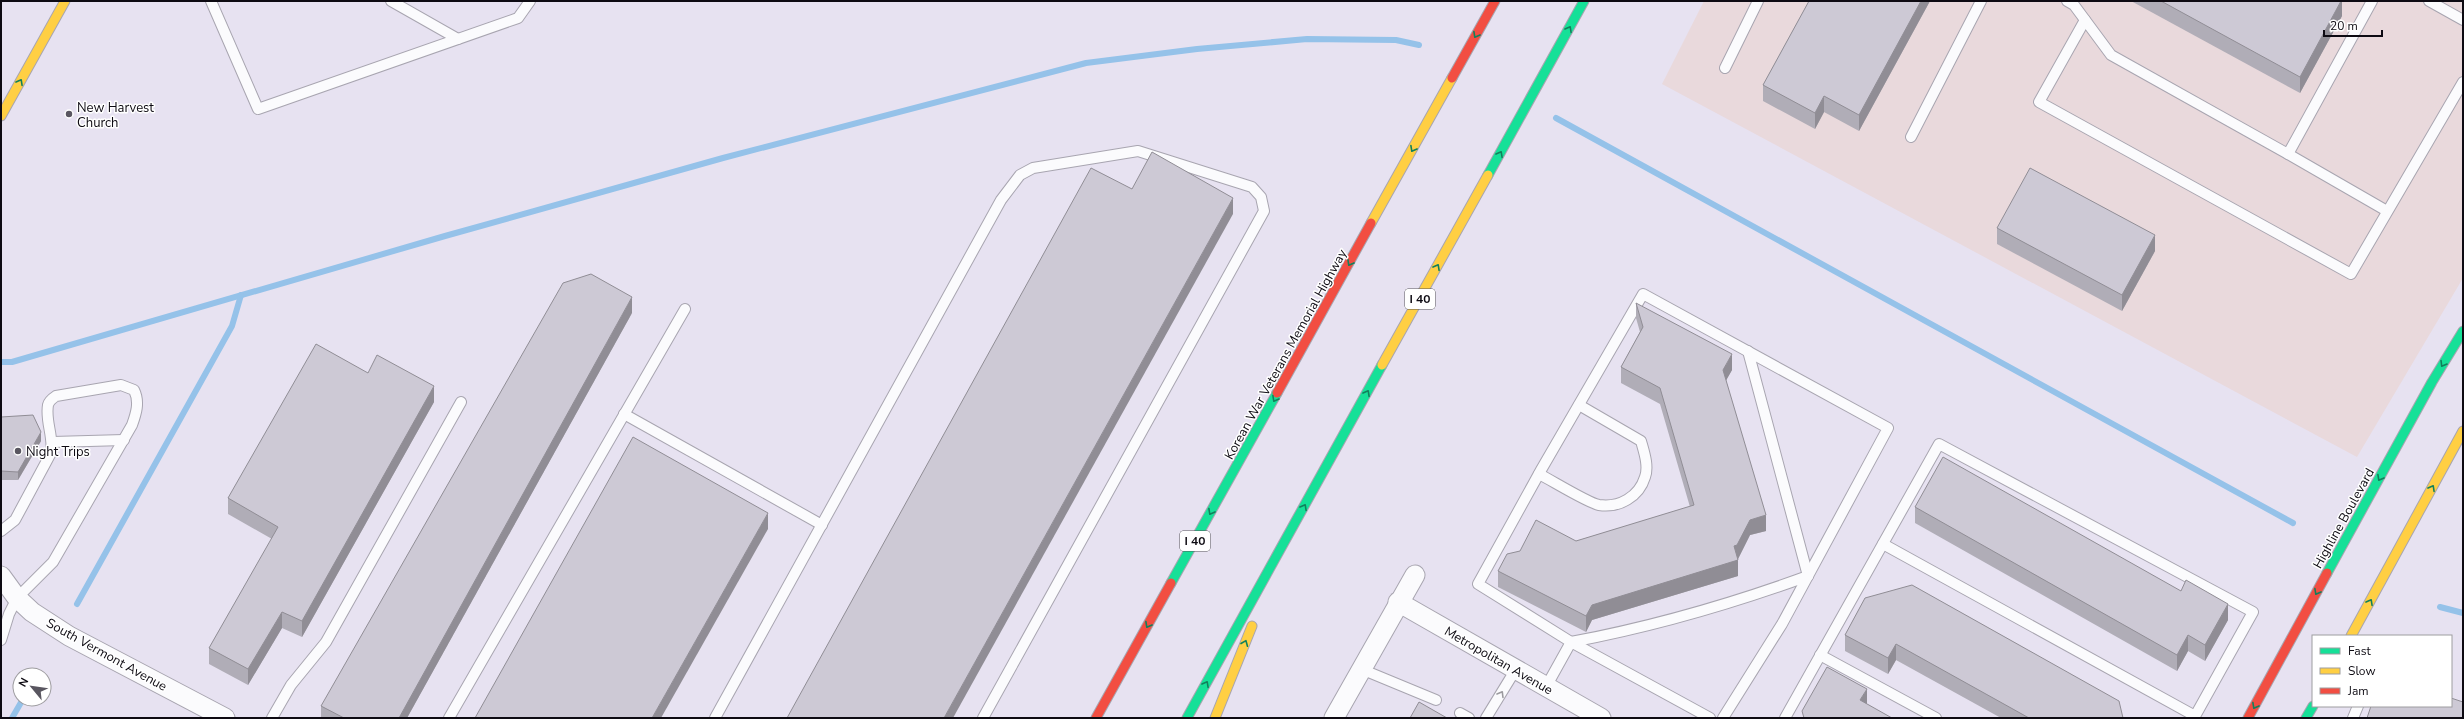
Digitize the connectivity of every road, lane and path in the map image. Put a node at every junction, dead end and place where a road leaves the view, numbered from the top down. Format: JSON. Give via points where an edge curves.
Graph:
{"nodes":[{"id":1,"x":65,"y":1,"type":"edge"},
{"id":2,"x":211,"y":1,"type":"edge"},
{"id":3,"x":391,"y":1,"type":"edge"},
{"id":4,"x":530,"y":1,"type":"edge"},
{"id":5,"x":1495,"y":1,"type":"edge"},
{"id":6,"x":1584,"y":1,"type":"edge"},
{"id":7,"x":1758,"y":1,"type":"edge"},
{"id":8,"x":1981,"y":1,"type":"edge"},
{"id":9,"x":2067,"y":1,"type":"edge"},
{"id":10,"x":2372,"y":1,"type":"edge"},
{"id":11,"x":2429,"y":1,"type":"edge"},
{"id":12,"x":2085,"y":20,"type":"junction"},
{"id":13,"x":2463,"y":20,"type":"edge"},
{"id":14,"x":458,"y":39,"type":"junction"},
{"id":15,"x":1725,"y":68,"type":"dead end"},
{"id":16,"x":2463,"y":82,"type":"edge"},
{"id":17,"x":1,"y":116,"type":"edge"},
{"id":18,"x":1910,"y":137,"type":"dead end"},
{"id":19,"x":2288,"y":154,"type":"junction"},
{"id":20,"x":2387,"y":211,"type":"junction"},
{"id":21,"x":685,"y":308,"type":"dead end"},
{"id":22,"x":2463,"y":331,"type":"edge"},
{"id":23,"x":1748,"y":351,"type":"junction"},
{"id":24,"x":461,"y":402,"type":"dead end"},
{"id":25,"x":1579,"y":405,"type":"junction"},
{"id":26,"x":624,"y":414,"type":"junction"},
{"id":27,"x":2463,"y":431,"type":"edge"},
{"id":28,"x":124,"y":440,"type":"junction"},
{"id":29,"x":53,"y":442,"type":"junction"},
{"id":30,"x":1539,"y":474,"type":"junction"},
{"id":31,"x":822,"y":525,"type":"junction"},
{"id":32,"x":1,"y":531,"type":"edge"},
{"id":33,"x":1285,"y":541,"type":"junction"},
{"id":34,"x":1883,"y":544,"type":"junction"},
{"id":35,"x":1415,"y":575,"type":"dead end"},
{"id":36,"x":1,"y":576,"type":"edge"},
{"id":37,"x":1808,"y":576,"type":"junction"},
{"id":38,"x":17,"y":598,"type":"junction"},
{"id":39,"x":1398,"y":602,"type":"junction"},
{"id":40,"x":2352,"y":635,"type":"edge"},
{"id":41,"x":1,"y":640,"type":"edge"},
{"id":42,"x":1570,"y":642,"type":"junction"},
{"id":43,"x":1820,"y":655,"type":"junction"},
{"id":44,"x":1361,"y":669,"type":"junction"},
{"id":45,"x":1516,"y":669,"type":"junction"},
{"id":46,"x":1546,"y":687,"type":"junction"},
{"id":47,"x":1436,"y":700,"type":"dead end"},
{"id":48,"x":2312,"y":707,"type":"edge"},
{"id":49,"x":2358,"y":707,"type":"edge"},
{"id":50,"x":2195,"y":717,"type":"edge"},
{"id":51,"x":226,"y":718,"type":"edge"},
{"id":52,"x":272,"y":718,"type":"edge"},
{"id":53,"x":449,"y":718,"type":"edge"},
{"id":54,"x":715,"y":718,"type":"edge"},
{"id":55,"x":983,"y":718,"type":"edge"},
{"id":56,"x":1096,"y":718,"type":"edge"},
{"id":57,"x":1187,"y":718,"type":"edge"},
{"id":58,"x":1215,"y":718,"type":"edge"},
{"id":59,"x":1334,"y":718,"type":"edge"},
{"id":60,"x":1486,"y":718,"type":"edge"},
{"id":61,"x":1600,"y":718,"type":"edge"},
{"id":62,"x":1710,"y":718,"type":"edge"},
{"id":63,"x":1723,"y":718,"type":"edge"},
{"id":64,"x":1785,"y":718,"type":"edge"},
{"id":65,"x":1936,"y":718,"type":"edge"},
{"id":66,"x":2248,"y":718,"type":"edge"},
{"id":67,"x":2306,"y":718,"type":"edge"},
{"id":68,"x":2353,"y":718,"type":"edge"}],
"edges":[{"from":17,"to":1,"type":"main road","one_way":true},
{"from":2,"to":14,"type":"lane","via":[[258,110]]},
{"from":3,"to":14,"type":"lane"},
{"from":4,"to":14,"type":"lane","via":[[518,18]]},
{"from":5,"to":56,"type":"main road","name":"Korean War Veterans Memorial Highway","number":"I 40","one_way":true},
{"from":33,"to":6,"type":"main road","number":"I 40","one_way":true},
{"from":7,"to":15,"type":"lane"},
{"from":8,"to":18,"type":"lane"},
{"from":9,"to":12,"type":"lane","via":[[2074,5]]},
{"from":10,"to":19,"type":"lane"},
{"from":11,"to":13,"type":"lane"},
{"from":12,"to":19,"type":"lane","via":[[2112,55]]},
{"from":12,"to":20,"type":"lane","via":[[2039,102],[2351,274]]},
{"from":16,"to":20,"type":"lane"},
{"from":19,"to":20,"type":"lane"},
{"from":21,"to":26,"type":"lane"},
{"from":22,"to":66,"type":"main road","name":"Highline Boulevard","one_way":true,"via":[[2432,382]]},
{"from":23,"to":25,"type":"lane","via":[[1643,294]]},
{"from":23,"to":37,"type":"lane"},
{"from":23,"to":37,"type":"lane","via":[[1888,428]]},
{"from":24,"to":52,"type":"lane","via":[[326,642],[291,685]]},
{"from":25,"to":30,"type":"lane"},
{"from":25,"to":30,"type":"lane","via":[[1641,441],[1646,458],[1646,477],[1637,494],[1619,504],[1598,505]]},
{"from":26,"to":31,"type":"lane"},
{"from":26,"to":53,"type":"lane"},
{"from":40,"to":27,"type":"main road","one_way":true},
{"from":28,"to":29,"type":"lane"},
{"from":28,"to":29,"type":"lane","via":[[137,412],[134,390],[121,385],[51,399],[48,405]]},
{"from":28,"to":38,"type":"lane","via":[[53,562]]},
{"from":29,"to":32,"type":"lane","via":[[46,464],[15,520]]},
{"from":30,"to":42,"type":"lane","via":[[1478,584]]},
{"from":31,"to":54,"type":"lane"},
{"from":31,"to":55,"type":"lane","via":[[1001,200],[1020,175],[1033,168],[1138,151],[1247,184],[1257,192],[1264,203],[1264,211]]},
{"from":57,"to":33,"type":"main road","number":"I 40","one_way":true},
{"from":58,"to":33,"type":"main road","one_way":true},
{"from":34,"to":43,"type":"lane"},
{"from":34,"to":50,"type":"lane"},
{"from":34,"to":50,"type":"lane","via":[[1939,444],[2253,612]]},
{"from":35,"to":39,"type":"street"},
{"from":36,"to":38,"type":"street","name":"South Vermont Avenue"},
{"from":37,"to":42,"type":"lane","via":[[1763,592],[1620,633]]},
{"from":37,"to":63,"type":"lane","via":[[1782,624]]},
{"from":38,"to":41,"type":"lane","via":[[8,614]]},
{"from":38,"to":51,"type":"street","name":"South Vermont Avenue","via":[[32,612],[69,636]]},
{"from":39,"to":44,"type":"street"},
{"from":39,"to":45,"type":"street","name":"Metropolitan Avenue"},
{"from":42,"to":46,"type":"lane"},
{"from":42,"to":62,"type":"lane"},
{"from":43,"to":64,"type":"lane"},
{"from":43,"to":65,"type":"lane"},
{"from":44,"to":47,"type":"lane"},
{"from":44,"to":59,"type":"street"},
{"from":45,"to":46,"type":"street","name":"Metropolitan Avenue"},
{"from":60,"to":45,"type":"lane","one_way":true},
{"from":46,"to":61,"type":"street","name":"Metropolitan Avenue"},
{"from":48,"to":67,"type":"main road"},
{"from":49,"to":68,"type":"lane"}]}
